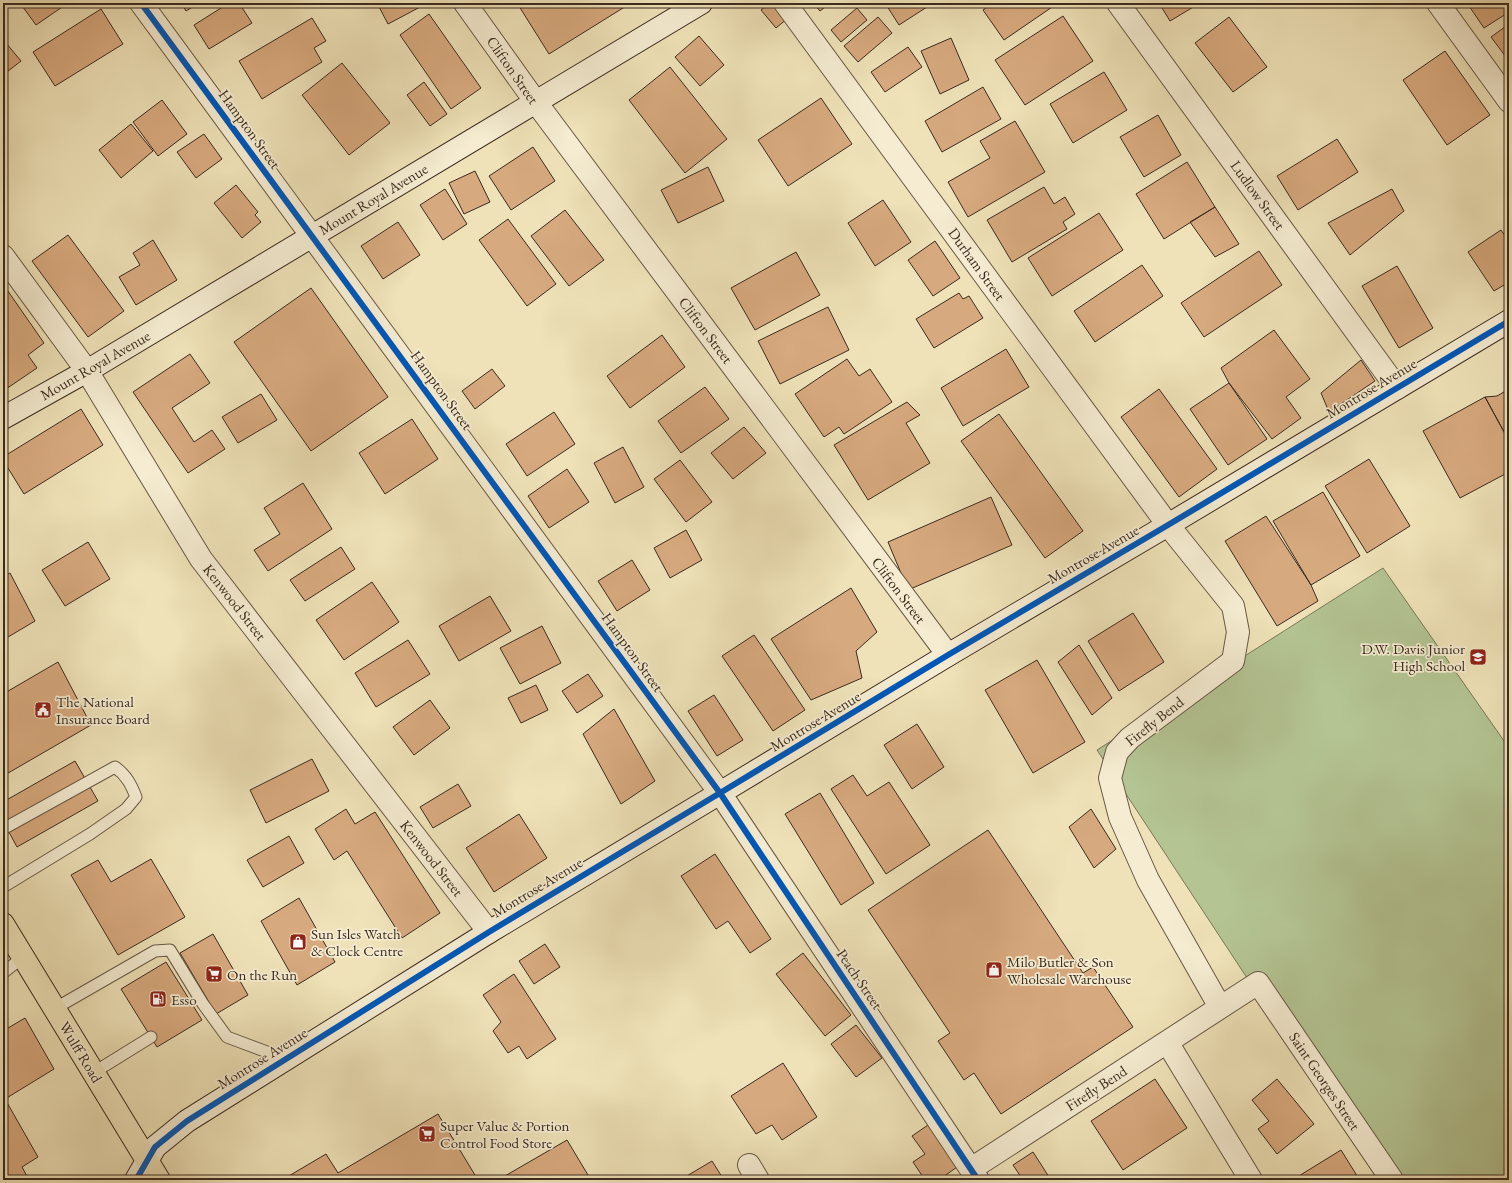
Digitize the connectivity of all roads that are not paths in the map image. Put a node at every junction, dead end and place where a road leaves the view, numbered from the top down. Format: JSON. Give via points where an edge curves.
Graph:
{"nodes":[{"id":1,"x":141,"y":3,"type":"edge"},
{"id":2,"x":465,"y":3,"type":"edge"},
{"id":3,"x":700,"y":3,"type":"edge"},
{"id":4,"x":785,"y":3,"type":"edge"},
{"id":5,"x":1118,"y":3,"type":"edge"},
{"id":6,"x":1438,"y":3,"type":"edge"},
{"id":7,"x":535,"y":101,"type":"junction"},
{"id":8,"x":1509,"y":101,"type":"edge"},
{"id":9,"x":312,"y":235,"type":"junction"},
{"id":10,"x":3,"y":256,"type":"edge"},
{"id":11,"x":1509,"y":321,"type":"edge"},
{"id":12,"x":87,"y":371,"type":"junction"},
{"id":13,"x":1397,"y":388,"type":"junction"},
{"id":14,"x":3,"y":418,"type":"edge"},
{"id":15,"x":1168,"y":525,"type":"junction"},
{"id":16,"x":948,"y":655,"type":"junction"},
{"id":17,"x":720,"y":794,"type":"junction"},
{"id":18,"x":3,"y":829,"type":"edge"},
{"id":19,"x":3,"y":887,"type":"edge"},
{"id":20,"x":3,"y":924,"type":"edge"},
{"id":21,"x":488,"y":932,"type":"junction"},
{"id":22,"x":23,"y":957,"type":"junction"},
{"id":23,"x":3,"y":973,"type":"edge"},
{"id":24,"x":1258,"y":983,"type":"joint"},
{"id":25,"x":1220,"y":1007,"type":"junction"},
{"id":26,"x":54,"y":1009,"type":"junction"},
{"id":27,"x":151,"y":1038,"type":"dead end"},
{"id":28,"x":1167,"y":1042,"type":"junction"},
{"id":29,"x":286,"y":1059,"type":"junction"},
{"id":30,"x":93,"y":1073,"type":"junction"},
{"id":31,"x":148,"y":1160,"type":"junction"},
{"id":32,"x":975,"y":1174,"type":"edge"},
{"id":33,"x":136,"y":1180,"type":"edge"},
{"id":34,"x":159,"y":1180,"type":"edge"},
{"id":35,"x":1251,"y":1180,"type":"edge"},
{"id":36,"x":1392,"y":1180,"type":"edge"}],
"edges":[{"from":1,"to":9,"type":"street","name":"Hampton Street"},
{"from":2,"to":7,"type":"street","name":"Clifton Street"},
{"from":3,"to":7,"type":"street","name":"Mount Royal Avenue"},
{"from":4,"to":15,"type":"street","name":"Durham Street"},
{"from":5,"to":13,"type":"street","name":"Ludlow Street"},
{"from":6,"to":8,"type":"street"},
{"from":7,"to":9,"type":"street","name":"Mount Royal Avenue"},
{"from":7,"to":16,"type":"street","name":"Clifton Street"},
{"from":9,"to":12,"type":"street","name":"Mount Royal Avenue"},
{"from":9,"to":17,"type":"street","name":"Hampton Street"},
{"from":10,"to":12,"type":"street","name":"Kenwood Street"},
{"from":11,"to":13,"type":"street","name":"Montrose Avenue"},
{"from":12,"to":14,"type":"street","name":"Mount Royal Avenue"},
{"from":12,"to":21,"type":"street","name":"Kenwood Street","via":[[201,559]]},
{"from":13,"to":15,"type":"street","name":"Montrose Avenue"},
{"from":15,"to":16,"type":"street","name":"Montrose Avenue"},
{"from":15,"to":25,"type":"street","name":"Firefly Bend","via":[[1233,606],[1238,632],[1233,661],[1130,738],[1117,752],[1110,778],[1120,817],[1148,880]]},
{"from":16,"to":17,"type":"street","name":"Montrose Avenue"},
{"from":17,"to":21,"type":"street","name":"Montrose Avenue"},
{"from":17,"to":32,"type":"street","name":"Peach Street"},
{"from":18,"to":19,"type":"lane","via":[[115,767],[123,773],[136,797],[126,809],[90,834]]},
{"from":20,"to":22,"type":"main road","name":"Wulff Road"},
{"from":21,"to":29,"type":"street","name":"Montrose Avenue"},
{"from":22,"to":23,"type":"lane"},
{"from":22,"to":26,"type":"main road","name":"Wulff Road"},
{"from":24,"to":25,"type":"street","name":"Firefly Bend"},
{"from":24,"to":36,"type":"street","name":"Saint Georges Street"},
{"from":25,"to":28,"type":"street","name":"Firefly Bend"},
{"from":26,"to":29,"type":"lane","via":[[155,952],[170,950],[199,1006],[228,1037]]},
{"from":26,"to":30,"type":"main road","name":"Wulff Road"},
{"from":27,"to":30,"type":"lane"},
{"from":28,"to":32,"type":"street","name":"Firefly Bend"},
{"from":28,"to":35,"type":"street"},
{"from":29,"to":31,"type":"street","name":"Montrose Avenue","via":[[187,1121],[155,1147]]},
{"from":30,"to":31,"type":"main road","name":"Wulff Road"},
{"from":31,"to":33,"type":"street","name":"Montrose Avenue"},
{"from":31,"to":34,"type":"main road","name":"Wulff Road"}]}
